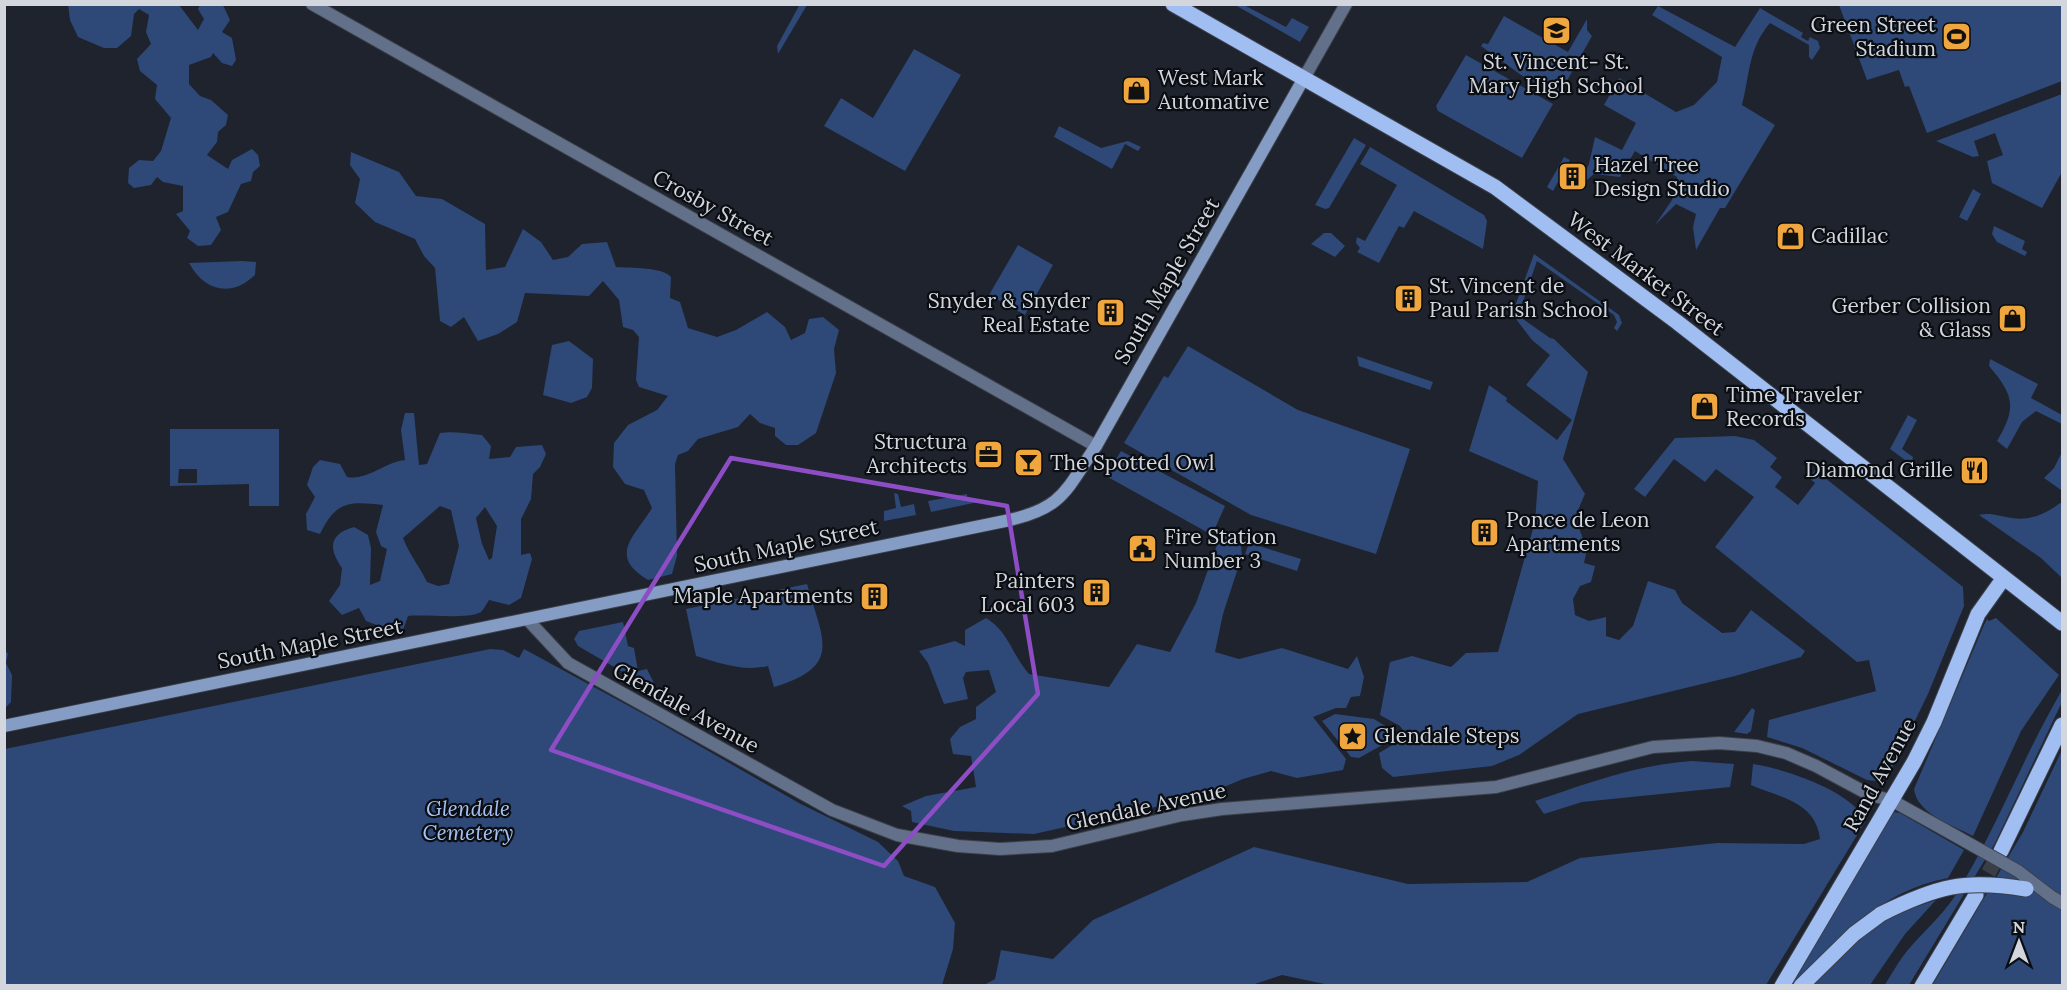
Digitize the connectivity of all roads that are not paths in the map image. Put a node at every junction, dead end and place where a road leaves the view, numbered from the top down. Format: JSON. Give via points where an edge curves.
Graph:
{"nodes":[{"id":1,"x":312,"y":4,"type":"edge"},
{"id":2,"x":1173,"y":4,"type":"edge"},
{"id":3,"x":1346,"y":4,"type":"edge"},
{"id":4,"x":1304,"y":78,"type":"junction"},
{"id":5,"x":1096,"y":446,"type":"junction"},
{"id":6,"x":2003,"y":579,"type":"junction"},
{"id":7,"x":527,"y":619,"type":"junction"},
{"id":8,"x":2062,"y":623,"type":"edge"},
{"id":9,"x":2062,"y":725,"type":"edge"},
{"id":10,"x":4,"y":726,"type":"edge"},
{"id":11,"x":1892,"y":800,"type":"junction"},
{"id":12,"x":2001,"y":851,"type":"tunnel mouth"},
{"id":13,"x":1976,"y":895,"type":"tunnel mouth"},
{"id":14,"x":2057,"y":900,"type":"edge"},
{"id":15,"x":1782,"y":986,"type":"edge"},
{"id":16,"x":1801,"y":986,"type":"edge"},
{"id":17,"x":1922,"y":986,"type":"edge"}],
"edges":[{"from":1,"to":5,"type":"street","name":"Crosby Street"},
{"from":2,"to":4,"type":"main road","name":"West Market Street"},
{"from":3,"to":4,"type":"street"},
{"from":4,"to":5,"type":"main road","name":"South Maple Street"},
{"from":4,"to":6,"type":"main road","name":"West Market Street","via":[[1495,187],[1677,322]]},
{"from":5,"to":7,"type":"main road","name":"South Maple Street","via":[[1066,490],[1051,506],[1033,515]]},
{"from":6,"to":8,"type":"main road","name":"West Market Street"},
{"from":6,"to":11,"type":"main road","name":"Rand Avenue","via":[[1978,614],[1934,722]]},
{"from":7,"to":10,"type":"main road","name":"South Maple Street"},
{"from":7,"to":11,"type":"street","name":"Glendale Avenue","via":[[568,663],[832,810],[897,836],[958,846],[1052,846],[1182,815],[1497,787],[1627,753],[1680,744],[1757,746],[1786,753],[1870,795]]},
{"from":9,"to":12,"type":"main road"},
{"from":11,"to":14,"type":"street","name":"Glendale Avenue","bridge":true,"via":[[2018,871]]},
{"from":11,"to":15,"type":"main road","name":"Rand Avenue"},
{"from":13,"to":17,"type":"main road"},
{"from":14,"to":16,"type":"main road","bridge":true,"via":[[1995,884],[1969,883],[1916,896],[1854,934]]}]}
